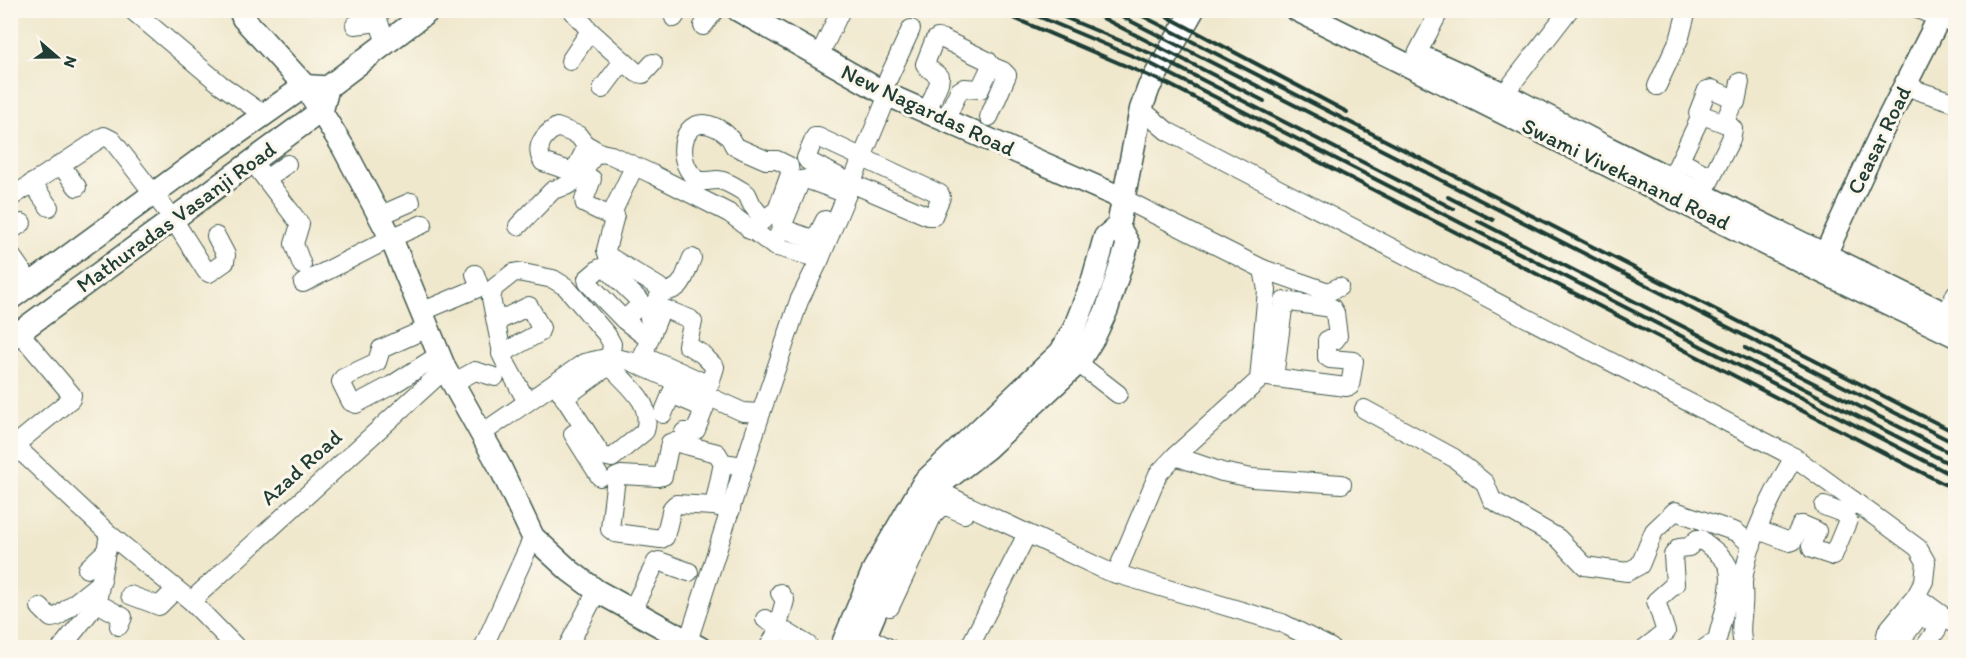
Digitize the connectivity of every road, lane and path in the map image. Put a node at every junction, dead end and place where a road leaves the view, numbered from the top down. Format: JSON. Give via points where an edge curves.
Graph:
{"nodes":[{"id":1,"x":132,"y":10,"type":"edge"},
{"id":2,"x":240,"y":10,"type":"edge"},
{"id":3,"x":430,"y":10,"type":"edge"},
{"id":4,"x":572,"y":10,"type":"edge"},
{"id":5,"x":581,"y":10,"type":"edge"},
{"id":6,"x":715,"y":10,"type":"edge"},
{"id":7,"x":841,"y":10,"type":"edge"},
{"id":8,"x":1193,"y":10,"type":"edge"},
{"id":9,"x":1297,"y":10,"type":"edge"},
{"id":10,"x":1331,"y":10,"type":"edge"},
{"id":11,"x":1440,"y":10,"type":"edge"},
{"id":12,"x":1569,"y":10,"type":"edge"},
{"id":13,"x":1687,"y":10,"type":"edge"},
{"id":14,"x":740,"y":11,"type":"edge"},
{"id":15,"x":380,"y":16,"type":"edge"},
{"id":16,"x":1942,"y":16,"type":"edge"},
{"id":17,"x":355,"y":25,"type":"dead end"},
{"id":18,"x":703,"y":27,"type":"dead end"},
{"id":19,"x":911,"y":29,"type":"dead end"},
{"id":20,"x":598,"y":34,"type":"junction"},
{"id":21,"x":386,"y":43,"type":"junction"},
{"id":22,"x":1417,"y":54,"type":"junction"},
{"id":23,"x":819,"y":56,"type":"junction"},
{"id":24,"x":570,"y":61,"type":"dead end"},
{"id":25,"x":623,"y":61,"type":"junction"},
{"id":26,"x":653,"y":63,"type":"dead end"},
{"id":27,"x":991,"y":66,"type":"junction"},
{"id":28,"x":1740,"y":82,"type":"dead end"},
{"id":29,"x":305,"y":86,"type":"junction"},
{"id":30,"x":1657,"y":86,"type":"dead end"},
{"id":31,"x":328,"y":87,"type":"junction"},
{"id":32,"x":1912,"y":88,"type":"junction"},
{"id":33,"x":602,"y":89,"type":"dead end"},
{"id":34,"x":885,"y":94,"type":"junction"},
{"id":35,"x":1504,"y":94,"type":"junction"},
{"id":36,"x":1732,"y":103,"type":"junction"},
{"id":37,"x":1956,"y":103,"type":"edge"},
{"id":38,"x":1141,"y":109,"type":"junction"},
{"id":39,"x":322,"y":110,"type":"junction"},
{"id":40,"x":264,"y":115,"type":"junction"},
{"id":41,"x":936,"y":116,"type":"junction"},
{"id":42,"x":989,"y":117,"type":"dead end"},
{"id":43,"x":1700,"y":118,"type":"junction"},
{"id":44,"x":1724,"y":123,"type":"junction"},
{"id":45,"x":593,"y":149,"type":"junction"},
{"id":46,"x":252,"y":161,"type":"junction"},
{"id":47,"x":60,"y":164,"type":"junction"},
{"id":48,"x":287,"y":164,"type":"dead end"},
{"id":49,"x":880,"y":166,"type":"junction"},
{"id":50,"x":633,"y":169,"type":"junction"},
{"id":51,"x":1675,"y":170,"type":"junction"},
{"id":52,"x":583,"y":173,"type":"junction"},
{"id":53,"x":852,"y":176,"type":"junction"},
{"id":54,"x":266,"y":179,"type":"junction"},
{"id":55,"x":32,"y":183,"type":"junction"},
{"id":56,"x":691,"y":185,"type":"junction"},
{"id":57,"x":1707,"y":185,"type":"junction"},
{"id":58,"x":77,"y":187,"type":"dead end"},
{"id":59,"x":154,"y":194,"type":"junction"},
{"id":60,"x":10,"y":198,"type":"edge"},
{"id":61,"x":409,"y":198,"type":"dead end"},
{"id":62,"x":1124,"y":199,"type":"junction"},
{"id":63,"x":49,"y":207,"type":"dead end"},
{"id":64,"x":377,"y":213,"type":"junction"},
{"id":65,"x":615,"y":215,"type":"dead end"},
{"id":66,"x":173,"y":219,"type":"junction"},
{"id":67,"x":423,"y":224,"type":"dead end"},
{"id":68,"x":757,"y":224,"type":"junction"},
{"id":69,"x":518,"y":226,"type":"dead end"},
{"id":70,"x":781,"y":228,"type":"junction"},
{"id":71,"x":1117,"y":235,"type":"junction"},
{"id":72,"x":216,"y":236,"type":"dead end"},
{"id":73,"x":391,"y":238,"type":"junction"},
{"id":74,"x":774,"y":246,"type":"junction"},
{"id":75,"x":10,"y":254,"type":"edge"},
{"id":76,"x":692,"y":258,"type":"dead end"},
{"id":77,"x":820,"y":259,"type":"junction"},
{"id":78,"x":302,"y":265,"type":"dead end"},
{"id":79,"x":1828,"y":265,"type":"junction"},
{"id":80,"x":1263,"y":269,"type":"junction"},
{"id":81,"x":475,"y":274,"type":"dead end"},
{"id":82,"x":31,"y":284,"type":"junction"},
{"id":83,"x":303,"y":284,"type":"dead end"},
{"id":84,"x":1339,"y":287,"type":"dead end"},
{"id":85,"x":661,"y":292,"type":"junction"},
{"id":86,"x":10,"y":299,"type":"edge"},
{"id":87,"x":1951,"y":316,"type":"edge"},
{"id":88,"x":424,"y":320,"type":"junction"},
{"id":89,"x":624,"y":320,"type":"dead end"},
{"id":90,"x":496,"y":322,"type":"junction"},
{"id":91,"x":1272,"y":329,"type":"junction"},
{"id":92,"x":642,"y":334,"type":"junction"},
{"id":93,"x":15,"y":336,"type":"edge"},
{"id":94,"x":501,"y":354,"type":"junction"},
{"id":95,"x":630,"y":361,"type":"junction"},
{"id":96,"x":610,"y":362,"type":"junction"},
{"id":97,"x":1078,"y":363,"type":"junction"},
{"id":98,"x":649,"y":364,"type":"junction"},
{"id":99,"x":446,"y":369,"type":"junction"},
{"id":100,"x":495,"y":377,"type":"dead end"},
{"id":101,"x":1267,"y":377,"type":"junction"},
{"id":102,"x":674,"y":381,"type":"junction"},
{"id":103,"x":555,"y":390,"type":"junction"},
{"id":104,"x":1118,"y":394,"type":"dead end"},
{"id":105,"x":515,"y":402,"type":"junction"},
{"id":106,"x":707,"y":402,"type":"junction"},
{"id":107,"x":1364,"y":410,"type":"dead end"},
{"id":108,"x":762,"y":413,"type":"junction"},
{"id":109,"x":663,"y":414,"type":"dead end"},
{"id":110,"x":684,"y":432,"type":"dead end"},
{"id":111,"x":481,"y":434,"type":"junction"},
{"id":112,"x":13,"y":443,"type":"edge"},
{"id":113,"x":1175,"y":456,"type":"junction"},
{"id":114,"x":1794,"y":457,"type":"junction"},
{"id":115,"x":723,"y":463,"type":"junction"},
{"id":116,"x":744,"y":466,"type":"junction"},
{"id":117,"x":600,"y":477,"type":"dead end"},
{"id":118,"x":1342,"y":484,"type":"dead end"},
{"id":119,"x":929,"y":486,"type":"junction"},
{"id":120,"x":1824,"y":506,"type":"dead end"},
{"id":121,"x":1849,"y":507,"type":"junction"},
{"id":122,"x":722,"y":508,"type":"junction"},
{"id":123,"x":533,"y":537,"type":"junction"},
{"id":124,"x":1755,"y":538,"type":"junction"},
{"id":125,"x":1024,"y":539,"type":"junction"},
{"id":126,"x":916,"y":540,"type":"junction"},
{"id":127,"x":108,"y":542,"type":"junction"},
{"id":128,"x":689,"y":572,"type":"dead end"},
{"id":129,"x":1116,"y":574,"type":"junction"},
{"id":130,"x":1737,"y":581,"type":"junction"},
{"id":131,"x":894,"y":583,"type":"junction"},
{"id":132,"x":176,"y":589,"type":"junction"},
{"id":133,"x":98,"y":590,"type":"junction"},
{"id":134,"x":597,"y":591,"type":"junction"},
{"id":135,"x":780,"y":593,"type":"dead end"},
{"id":136,"x":129,"y":596,"type":"dead end"},
{"id":137,"x":191,"y":601,"type":"junction"},
{"id":138,"x":1921,"y":605,"type":"junction"},
{"id":139,"x":40,"y":607,"type":"dead end"},
{"id":140,"x":890,"y":607,"type":"dead end"},
{"id":141,"x":632,"y":610,"type":"junction"},
{"id":142,"x":771,"y":623,"type":"junction"},
{"id":143,"x":1956,"y":625,"type":"edge"},
{"id":144,"x":119,"y":626,"type":"dead end"},
{"id":145,"x":862,"y":642,"type":"edge"},
{"id":146,"x":972,"y":642,"type":"dead end"},
{"id":147,"x":1742,"y":642,"type":"edge"},
{"id":148,"x":1711,"y":644,"type":"edge"},
{"id":149,"x":692,"y":645,"type":"edge"},
{"id":150,"x":808,"y":645,"type":"dead end"},
{"id":151,"x":61,"y":648,"type":"edge"},
{"id":152,"x":237,"y":648,"type":"edge"},
{"id":153,"x":483,"y":648,"type":"edge"},
{"id":154,"x":567,"y":648,"type":"edge"},
{"id":155,"x":768,"y":648,"type":"edge"},
{"id":156,"x":841,"y":648,"type":"edge"},
{"id":157,"x":889,"y":648,"type":"edge"},
{"id":158,"x":1331,"y":648,"type":"edge"},
{"id":159,"x":1645,"y":648,"type":"edge"},
{"id":160,"x":1883,"y":648,"type":"edge"},
{"id":161,"x":1895,"y":648,"type":"edge"},
{"id":162,"x":1924,"y":648,"type":"edge"}],
"edges":[{"from":1,"to":40,"type":"street","via":[[220,84]]},
{"from":2,"to":29,"type":"main road"},
{"from":3,"to":21,"type":"main road"},
{"from":4,"to":20,"type":"street"},
{"from":5,"to":20,"type":"street"},
{"from":6,"to":18,"type":"street"},
{"from":7,"to":23,"type":"street"},
{"from":8,"to":38,"type":"main road","via":[[1149,87]]},
{"from":9,"to":79,"type":"main road","name":"Swami Vivekanand Road"},
{"from":10,"to":22,"type":"main road","name":"Swami Vivekanand Road"},
{"from":11,"to":22,"type":"street"},
{"from":12,"to":35,"type":"street"},
{"from":13,"to":30,"type":"street","via":[[1680,37]]},
{"from":14,"to":23,"type":"main road","name":"New Nagardas Road"},
{"from":15,"to":17,"type":"street"},
{"from":15,"to":21,"type":"street"},
{"from":16,"to":32,"type":"main road","name":"Ceasar Road"},
{"from":19,"to":34,"type":"street"},
{"from":20,"to":24,"type":"street"},
{"from":20,"to":25,"type":"street"},
{"from":21,"to":31,"type":"main road"},
{"from":22,"to":35,"type":"main road","name":"Swami Vivekanand Road"},
{"from":23,"to":34,"type":"main road","name":"New Nagardas Road"},
{"from":25,"to":26,"type":"street","via":[[643,74]]},
{"from":25,"to":33,"type":"street"},
{"from":27,"to":41,"type":"street","via":[[980,88],[963,88]]},
{"from":27,"to":41,"type":"street","via":[[988,61],[937,38],[925,64],[940,77]]},
{"from":27,"to":42,"type":"street","via":[[1007,75]]},
{"from":28,"to":36,"type":"street","via":[[1736,102]]},
{"from":29,"to":31,"type":"main road"},
{"from":29,"to":39,"type":"main road"},
{"from":29,"to":40,"type":"main road","name":"Mathuradas Vasanji Road"},
{"from":31,"to":39,"type":"main road"},
{"from":32,"to":37,"type":"street"},
{"from":32,"to":79,"type":"main road","name":"Ceasar Road"},
{"from":34,"to":41,"type":"main road","name":"New Nagardas Road"},
{"from":34,"to":53,"type":"street"},
{"from":35,"to":51,"type":"main road","name":"Swami Vivekanand Road"},
{"from":36,"to":43,"type":"street","via":[[1732,98],[1707,90],[1698,113]]},
{"from":36,"to":44,"type":"street"},
{"from":38,"to":62,"type":"main road"},
{"from":38,"to":114,"type":"street","via":[[1167,131]]},
{"from":39,"to":46,"type":"main road","name":"Mathuradas Vasanji Road"},
{"from":39,"to":64,"type":"main road"},
{"from":40,"to":59,"type":"main road","name":"Mathuradas Vasanji Road"},
{"from":41,"to":62,"type":"main road","name":"New Nagardas Road"},
{"from":43,"to":44,"type":"street"},
{"from":43,"to":51,"type":"street"},
{"from":44,"to":57,"type":"street","via":[[1733,129],[1731,139]]},
{"from":45,"to":50,"type":"street"},
{"from":45,"to":52,"type":"street","via":[[594,156]]},
{"from":45,"to":52,"type":"street","via":[[578,135],[557,127],[545,135],[538,149],[543,162]]},
{"from":46,"to":54,"type":"street"},
{"from":46,"to":66,"type":"main road","name":"Mathuradas Vasanji Road"},
{"from":47,"to":55,"type":"street"},
{"from":47,"to":58,"type":"street"},
{"from":47,"to":59,"type":"street","via":[[107,137]]},
{"from":48,"to":54,"type":"street"},
{"from":49,"to":53,"type":"street"},
{"from":49,"to":53,"type":"street"},
{"from":49,"to":53,"type":"street","via":[[940,194],[933,216]]},
{"from":50,"to":52,"type":"street","via":[[603,161]]},
{"from":50,"to":52,"type":"street","via":[[611,215],[585,204]]},
{"from":50,"to":56,"type":"street"},
{"from":51,"to":57,"type":"main road","name":"Swami Vivekanand Road"},
{"from":52,"to":69,"type":"street","via":[[553,190]]},
{"from":53,"to":70,"type":"street","via":[[801,180]]},
{"from":53,"to":70,"type":"street","via":[[815,240]]},
{"from":53,"to":77,"type":"street"},
{"from":54,"to":78,"type":"street","via":[[300,224],[294,244]]},
{"from":55,"to":60,"type":"street"},
{"from":55,"to":63,"type":"street"},
{"from":56,"to":68,"type":"street","via":[[729,213]]},
{"from":56,"to":68,"type":"street","via":[[719,180],[747,194]]},
{"from":56,"to":68,"type":"street","via":[[681,148],[689,130],[699,123],[724,131],[734,146],[766,160],[784,162],[790,174],[777,210]]},
{"from":57,"to":79,"type":"main road","name":"Swami Vivekanand Road"},
{"from":59,"to":66,"type":"street"},
{"from":59,"to":82,"type":"main road","name":"Mathuradas Vasanji Road"},
{"from":61,"to":64,"type":"street"},
{"from":62,"to":71,"type":"main road"},
{"from":62,"to":80,"type":"street"},
{"from":64,"to":73,"type":"main road"},
{"from":65,"to":85,"type":"street","via":[[608,256],[652,281]]},
{"from":66,"to":72,"type":"street","via":[[209,273],[226,258]]},
{"from":66,"to":93,"type":"main road","name":"Mathuradas Vasanji Road"},
{"from":67,"to":73,"type":"street"},
{"from":68,"to":74,"type":"street"},
{"from":70,"to":74,"type":"street"},
{"from":71,"to":97,"type":"main road","via":[[1107,309]]},
{"from":71,"to":119,"type":"main road","via":[[1061,352]]},
{"from":73,"to":83,"type":"street"},
{"from":73,"to":88,"type":"main road"},
{"from":74,"to":77,"type":"street"},
{"from":75,"to":82,"type":"street"},
{"from":76,"to":85,"type":"street","via":[[679,287]]},
{"from":77,"to":108,"type":"street","via":[[799,301]]},
{"from":79,"to":87,"type":"main road","name":"Swami Vivekanand Road"},
{"from":80,"to":84,"type":"street","via":[[1328,292]]},
{"from":80,"to":91,"type":"street"},
{"from":81,"to":88,"type":"street","via":[[478,288]]},
{"from":82,"to":86,"type":"main road","name":"Mathuradas Vasanji Road"},
{"from":85,"to":92,"type":"street"},
{"from":88,"to":99,"type":"main road"},
{"from":88,"to":99,"type":"street","via":[[381,349],[377,362],[341,382],[351,402],[356,404],[392,385]]},
{"from":89,"to":92,"type":"street"},
{"from":90,"to":94,"type":"street"},
{"from":90,"to":94,"type":"street","via":[[529,306],[541,328],[539,333]]},
{"from":90,"to":96,"type":"street","via":[[492,292],[513,273],[553,279],[566,287],[607,335],[612,344]]},
{"from":91,"to":101,"type":"street"},
{"from":91,"to":101,"type":"street","via":[[1286,301],[1332,309],[1338,336],[1327,340],[1327,357],[1355,364],[1351,384],[1346,387]]},
{"from":92,"to":95,"type":"street"},
{"from":93,"to":112,"type":"street","via":[[72,399]]},
{"from":94,"to":105,"type":"street"},
{"from":95,"to":96,"type":"street"},
{"from":95,"to":98,"type":"street"},
{"from":96,"to":103,"type":"street","via":[[584,363]]},
{"from":96,"to":103,"type":"street","via":[[647,412],[645,431],[612,458],[602,456]]},
{"from":97,"to":104,"type":"street"},
{"from":97,"to":119,"type":"main road","via":[[987,448]]},
{"from":98,"to":102,"type":"street"},
{"from":98,"to":102,"type":"street","via":[[642,354],[659,312],[664,308],[692,320],[687,345],[715,369],[709,384]]},
{"from":99,"to":100,"type":"street"},
{"from":99,"to":111,"type":"main road"},
{"from":99,"to":137,"type":"street","name":"Azad Road"},
{"from":101,"to":113,"type":"street"},
{"from":102,"to":106,"type":"street"},
{"from":102,"to":109,"type":"street"},
{"from":103,"to":105,"type":"street"},
{"from":103,"to":117,"type":"street"},
{"from":105,"to":111,"type":"street"},
{"from":106,"to":108,"type":"street"},
{"from":106,"to":110,"type":"street","via":[[696,430]]},
{"from":107,"to":124,"type":"street","via":[[1454,458],[1485,483],[1492,500],[1558,538],[1585,566],[1627,572],[1640,565],[1654,531],[1675,511]]},
{"from":108,"to":116,"type":"street"},
{"from":111,"to":123,"type":"main road"},
{"from":112,"to":127,"type":"street"},
{"from":113,"to":118,"type":"street","via":[[1252,478]]},
{"from":113,"to":129,"type":"street","via":[[1158,474]]},
{"from":114,"to":121,"type":"street"},
{"from":114,"to":124,"type":"street"},
{"from":115,"to":116,"type":"street"},
{"from":115,"to":122,"type":"street"},
{"from":115,"to":122,"type":"street","via":[[717,453],[670,443],[663,476],[616,477],[610,529],[661,539],[676,504]]},
{"from":116,"to":122,"type":"street"},
{"from":119,"to":125,"type":"street"},
{"from":119,"to":126,"type":"main road"},
{"from":119,"to":156,"type":"main road","via":[[874,569]]},
{"from":120,"to":121,"type":"street"},
{"from":121,"to":124,"type":"street","via":[[1833,556],[1812,549],[1817,531],[1803,525],[1790,542]]},
{"from":121,"to":138,"type":"street","via":[[1918,548],[1926,562]]},
{"from":122,"to":149,"type":"street"},
{"from":123,"to":134,"type":"main road"},
{"from":123,"to":153,"type":"street"},
{"from":124,"to":130,"type":"street"},
{"from":125,"to":126,"type":"street","via":[[958,510],[940,507]]},
{"from":125,"to":129,"type":"street"},
{"from":125,"to":146,"type":"street"},
{"from":126,"to":131,"type":"main road"},
{"from":127,"to":132,"type":"street"},
{"from":127,"to":133,"type":"street"},
{"from":127,"to":133,"type":"street","via":[[88,568],[95,576]]},
{"from":128,"to":141,"type":"street","via":[[656,562]]},
{"from":129,"to":158,"type":"street","via":[[1282,623]]},
{"from":130,"to":147,"type":"street","via":[[1744,602]]},
{"from":130,"to":148,"type":"street"},
{"from":130,"to":159,"type":"street","via":[[1724,561],[1701,539],[1677,550],[1672,558],[1674,586],[1656,601],[1666,632]]},
{"from":131,"to":140,"type":"street"},
{"from":131,"to":145,"type":"main road"},
{"from":132,"to":136,"type":"street","via":[[159,606]]},
{"from":132,"to":137,"type":"street"},
{"from":133,"to":139,"type":"street","via":[[57,617],[51,618]]},
{"from":133,"to":144,"type":"street","via":[[123,617]]},
{"from":133,"to":151,"type":"street"},
{"from":134,"to":141,"type":"main road"},
{"from":134,"to":154,"type":"street"},
{"from":135,"to":142,"type":"street","via":[[786,600]]},
{"from":137,"to":152,"type":"street"},
{"from":138,"to":143,"type":"street"},
{"from":138,"to":160,"type":"street","via":[[1887,631]]},
{"from":138,"to":161,"type":"street"},
{"from":138,"to":162,"type":"street","via":[[1938,628]]},
{"from":141,"to":149,"type":"main road"},
{"from":142,"to":150,"type":"street"},
{"from":142,"to":155,"type":"street"},
{"from":145,"to":157,"type":"street"},
{"from":147,"to":148,"type":"street"}]}
